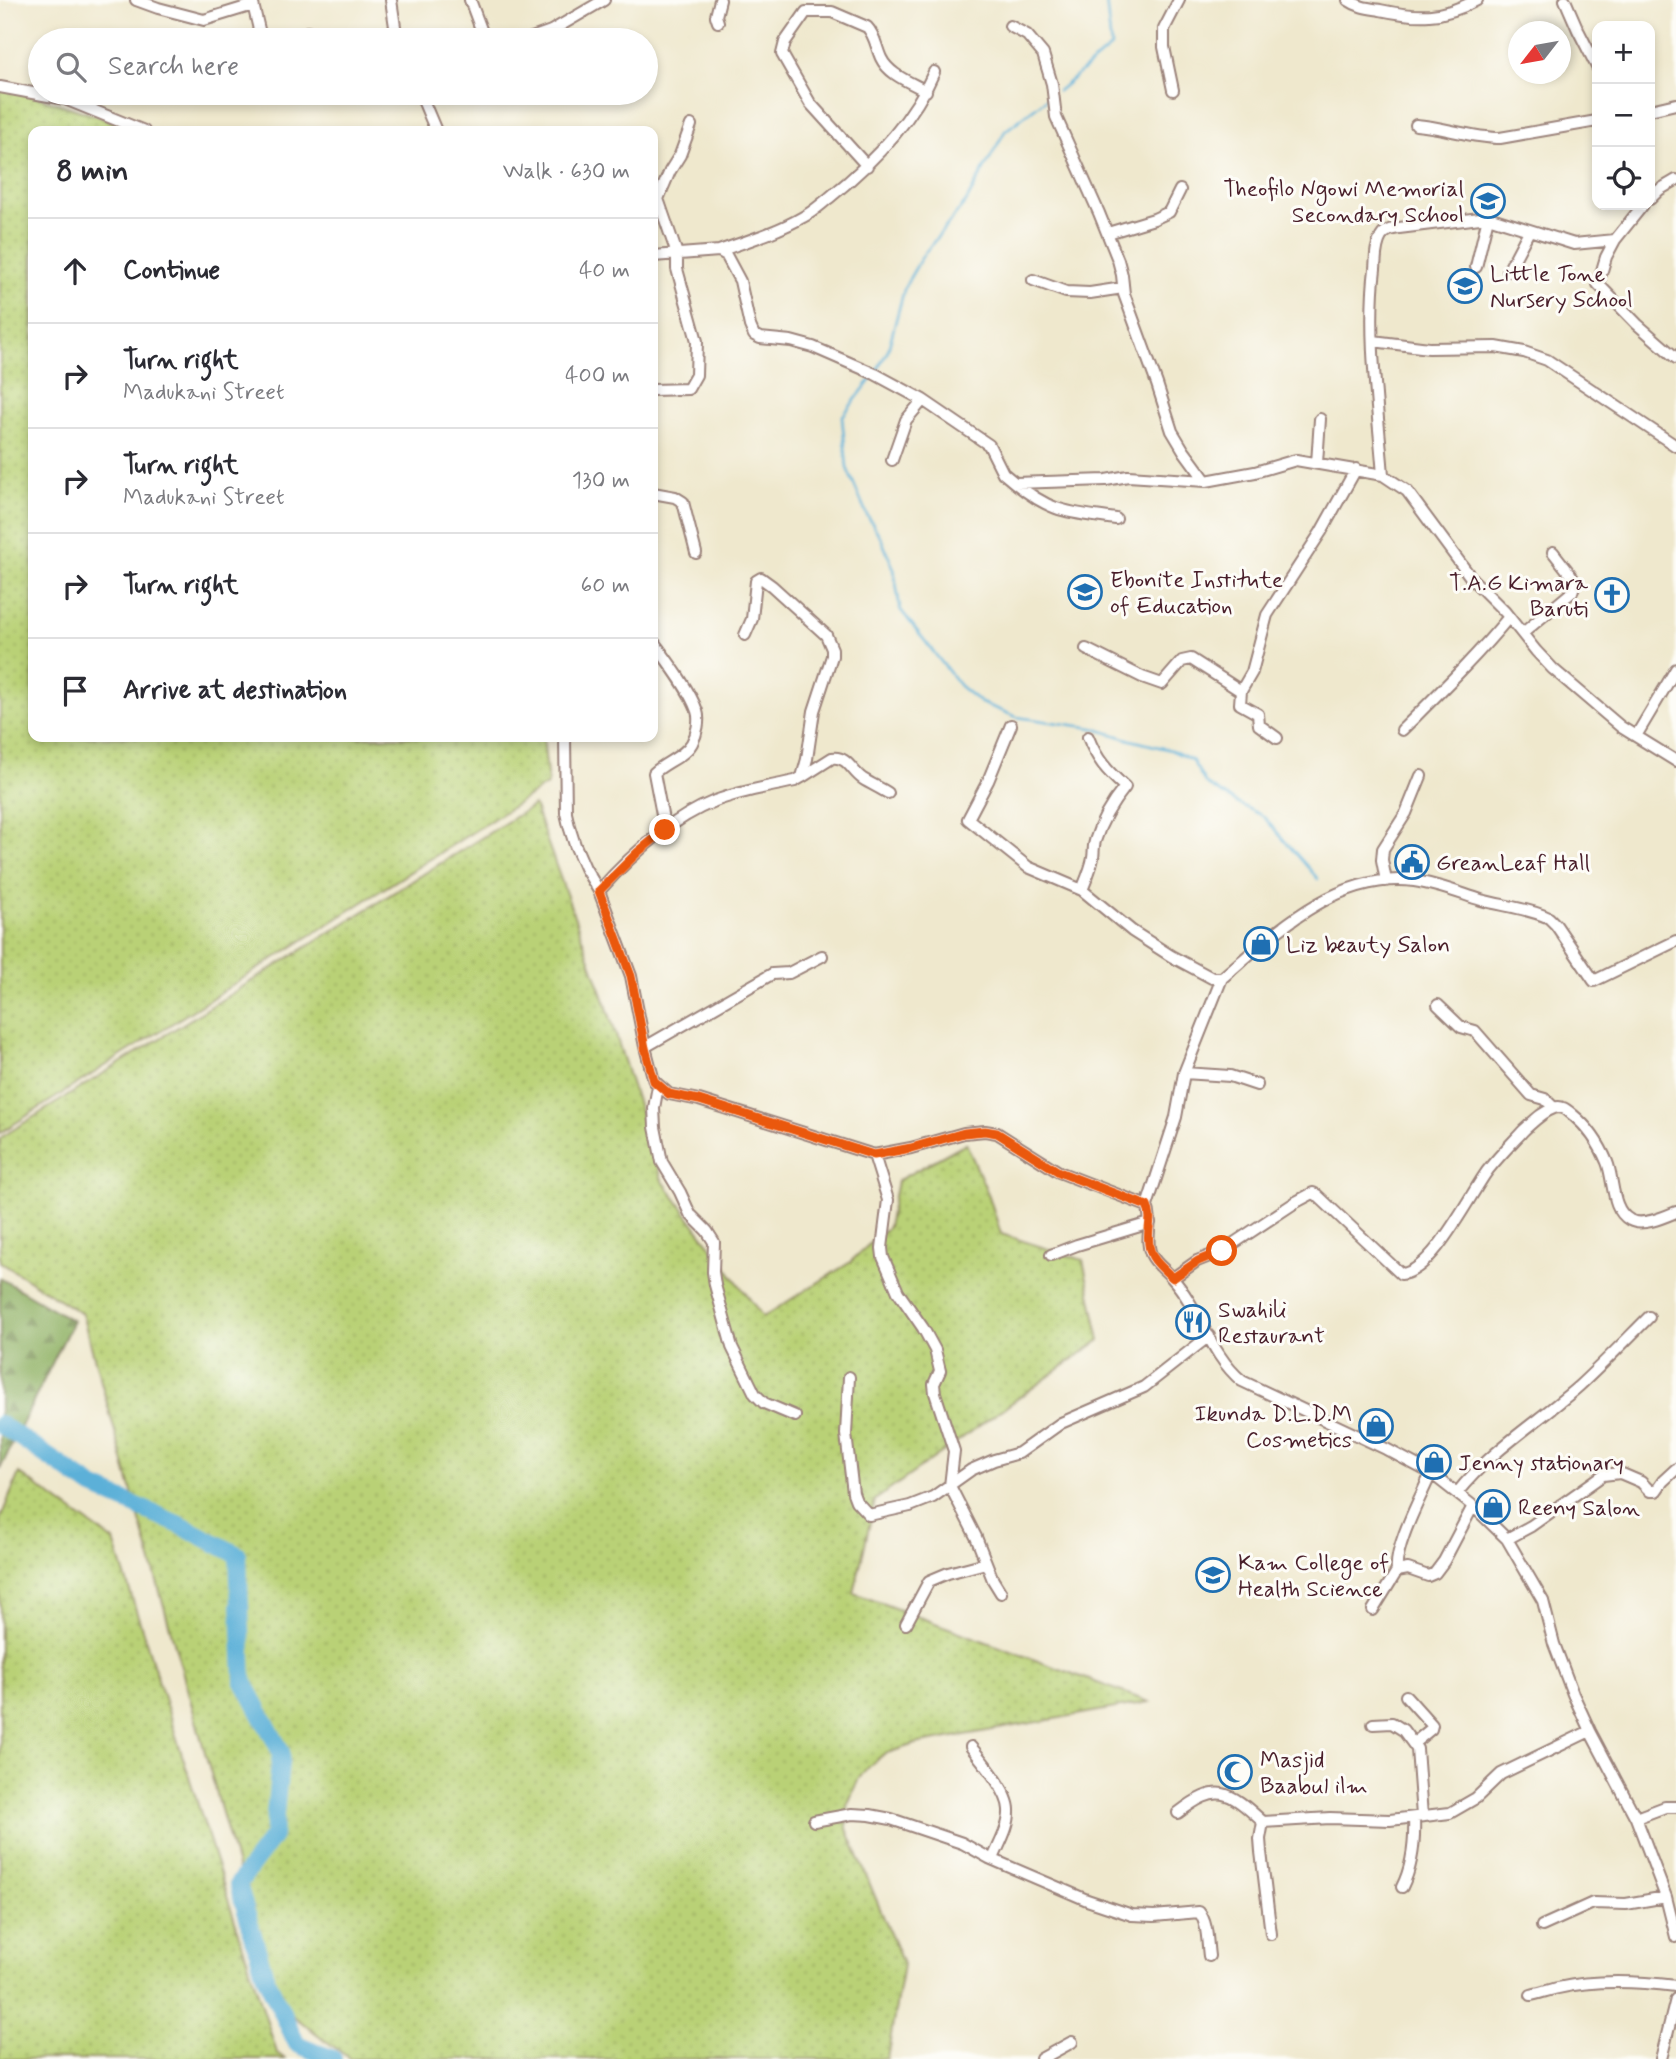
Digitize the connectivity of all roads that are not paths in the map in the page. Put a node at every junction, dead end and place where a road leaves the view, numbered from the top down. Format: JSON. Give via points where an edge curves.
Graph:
{"nodes":[{"id":1,"x":136,"y":0,"type":"edge"},
{"id":2,"x":391,"y":0,"type":"edge"},
{"id":3,"x":470,"y":0,"type":"edge"},
{"id":4,"x":604,"y":0,"type":"edge"},
{"id":5,"x":720,"y":0,"type":"edge"},
{"id":6,"x":1179,"y":0,"type":"edge"},
{"id":7,"x":1348,"y":0,"type":"edge"},
{"id":8,"x":1477,"y":0,"type":"edge"},
{"id":9,"x":1565,"y":0,"type":"edge"},
{"id":10,"x":252,"y":2,"type":"edge"},
{"id":11,"x":805,"y":6,"type":"edge"},
{"id":12,"x":718,"y":22,"type":"dead end"},
{"id":13,"x":1010,"y":26,"type":"dead end"},
{"id":14,"x":258,"y":28,"type":"edge"},
{"id":15,"x":395,"y":28,"type":"edge"},
{"id":16,"x":480,"y":28,"type":"edge"},
{"id":17,"x":556,"y":28,"type":"edge"},
{"id":18,"x":1592,"y":58,"type":"edge"},
{"id":19,"x":934,"y":72,"type":"dead end"},
{"id":20,"x":2,"y":85,"type":"edge"},
{"id":21,"x":1173,"y":90,"type":"dead end"},
{"id":22,"x":28,"y":91,"type":"edge"},
{"id":23,"x":926,"y":91,"type":"junction"},
{"id":24,"x":1676,"y":104,"type":"edge"},
{"id":25,"x":80,"y":105,"type":"edge"},
{"id":26,"x":425,"y":105,"type":"edge"},
{"id":27,"x":1655,"y":109,"type":"edge"},
{"id":28,"x":1592,"y":122,"type":"edge"},
{"id":29,"x":691,"y":125,"type":"dead end"},
{"id":30,"x":1416,"y":125,"type":"dead end"},
{"id":31,"x":132,"y":126,"type":"edge"},
{"id":32,"x":434,"y":126,"type":"edge"},
{"id":33,"x":867,"y":166,"type":"junction"},
{"id":34,"x":1676,"y":180,"type":"edge"},
{"id":35,"x":1180,"y":190,"type":"dead end"},
{"id":36,"x":1655,"y":194,"type":"edge"},
{"id":37,"x":1639,"y":210,"type":"edge"},
{"id":38,"x":1488,"y":217,"type":"junction"},
{"id":39,"x":1529,"y":231,"type":"junction"},
{"id":40,"x":1108,"y":233,"type":"junction"},
{"id":41,"x":1615,"y":240,"type":"junction"},
{"id":42,"x":719,"y":251,"type":"junction"},
{"id":43,"x":677,"y":254,"type":"junction"},
{"id":44,"x":658,"y":256,"type":"edge"},
{"id":45,"x":1476,"y":268,"type":"dead end"},
{"id":46,"x":1508,"y":271,"type":"dead end"},
{"id":47,"x":1033,"y":280,"type":"dead end"},
{"id":48,"x":1123,"y":288,"type":"junction"},
{"id":49,"x":1373,"y":341,"type":"junction"},
{"id":50,"x":1676,"y":358,"type":"edge"},
{"id":51,"x":658,"y":390,"type":"edge"},
{"id":52,"x":923,"y":400,"type":"junction"},
{"id":53,"x":1320,"y":419,"type":"dead end"},
{"id":54,"x":1676,"y":446,"type":"edge"},
{"id":55,"x":892,"y":460,"type":"dead end"},
{"id":56,"x":1317,"y":463,"type":"junction"},
{"id":57,"x":1356,"y":469,"type":"junction"},
{"id":58,"x":1383,"y":475,"type":"junction"},
{"id":59,"x":1206,"y":481,"type":"junction"},
{"id":60,"x":1015,"y":483,"type":"junction"},
{"id":61,"x":658,"y":494,"type":"edge"},
{"id":62,"x":1116,"y":519,"type":"dead end"},
{"id":63,"x":1553,"y":552,"type":"dead end"},
{"id":64,"x":696,"y":553,"type":"dead end"},
{"id":65,"x":1509,"y":617,"type":"junction"},
{"id":66,"x":1523,"y":633,"type":"junction"},
{"id":67,"x":746,"y":635,"type":"dead end"},
{"id":68,"x":658,"y":648,"type":"edge"},
{"id":69,"x":1086,"y":649,"type":"dead end"},
{"id":70,"x":1676,"y":669,"type":"edge"},
{"id":71,"x":1241,"y":691,"type":"junction"},
{"id":72,"x":1011,"y":725,"type":"dead end"},
{"id":73,"x":1402,"y":730,"type":"dead end"},
{"id":74,"x":1636,"y":736,"type":"junction"},
{"id":75,"x":1088,"y":737,"type":"dead end"},
{"id":76,"x":1277,"y":738,"type":"dead end"},
{"id":77,"x":565,"y":742,"type":"edge"},
{"id":78,"x":1676,"y":761,"type":"edge"},
{"id":79,"x":802,"y":776,"type":"junction"},
{"id":80,"x":1421,"y":776,"type":"dead end"},
{"id":81,"x":888,"y":793,"type":"dead end"},
{"id":82,"x":665,"y":830,"type":"junction"},
{"id":83,"x":1386,"y":881,"type":"junction"},
{"id":84,"x":1082,"y":890,"type":"junction"},
{"id":85,"x":599,"y":891,"type":"junction"},
{"id":86,"x":1676,"y":941,"type":"edge"},
{"id":87,"x":822,"y":956,"type":"dead end"},
{"id":88,"x":1223,"y":978,"type":"junction"},
{"id":89,"x":1438,"y":1005,"type":"dead end"},
{"id":90,"x":645,"y":1048,"type":"junction"},
{"id":91,"x":1184,"y":1073,"type":"junction"},
{"id":92,"x":658,"y":1086,"type":"junction"},
{"id":93,"x":1257,"y":1086,"type":"dead end"},
{"id":94,"x":1554,"y":1108,"type":"junction"},
{"id":95,"x":874,"y":1155,"type":"junction"},
{"id":96,"x":1147,"y":1206,"type":"junction"},
{"id":97,"x":1676,"y":1212,"type":"edge"},
{"id":98,"x":1150,"y":1223,"type":"junction"},
{"id":99,"x":1051,"y":1255,"type":"dead end"},
{"id":100,"x":1173,"y":1278,"type":"junction"},
{"id":101,"x":1648,"y":1317,"type":"dead end"},
{"id":102,"x":1209,"y":1336,"type":"junction"},
{"id":103,"x":849,"y":1377,"type":"dead end"},
{"id":104,"x":795,"y":1416,"type":"dead end"},
{"id":105,"x":1676,"y":1469,"type":"edge"},
{"id":106,"x":1431,"y":1473,"type":"junction"},
{"id":107,"x":950,"y":1486,"type":"junction"},
{"id":108,"x":1457,"y":1493,"type":"junction"},
{"id":109,"x":1473,"y":1506,"type":"junction"},
{"id":110,"x":1507,"y":1539,"type":"junction"},
{"id":111,"x":986,"y":1563,"type":"junction"},
{"id":112,"x":1397,"y":1571,"type":"junction"},
{"id":113,"x":1001,"y":1593,"type":"dead end"},
{"id":114,"x":1373,"y":1610,"type":"dead end"},
{"id":115,"x":906,"y":1624,"type":"dead end"},
{"id":116,"x":1406,"y":1696,"type":"dead end"},
{"id":117,"x":1373,"y":1724,"type":"dead end"},
{"id":118,"x":1590,"y":1731,"type":"junction"},
{"id":119,"x":1414,"y":1743,"type":"junction"},
{"id":120,"x":971,"y":1748,"type":"dead end"},
{"id":121,"x":1676,"y":1807,"type":"edge"},
{"id":122,"x":1178,"y":1813,"type":"dead end"},
{"id":123,"x":1418,"y":1817,"type":"junction"},
{"id":124,"x":1636,"y":1818,"type":"junction"},
{"id":125,"x":814,"y":1821,"type":"dead end"},
{"id":126,"x":1263,"y":1822,"type":"junction"},
{"id":127,"x":993,"y":1859,"type":"junction"},
{"id":128,"x":1402,"y":1887,"type":"dead end"},
{"id":129,"x":1665,"y":1897,"type":"junction"},
{"id":130,"x":1673,"y":1914,"type":"edge"},
{"id":131,"x":1542,"y":1926,"type":"dead end"},
{"id":132,"x":1675,"y":1932,"type":"edge"},
{"id":133,"x":1271,"y":1934,"type":"dead end"},
{"id":134,"x":1209,"y":1956,"type":"dead end"},
{"id":135,"x":1676,"y":1986,"type":"edge"},
{"id":136,"x":1531,"y":1995,"type":"dead end"},
{"id":137,"x":1676,"y":1999,"type":"edge"},
{"id":138,"x":1072,"y":2042,"type":"dead end"},
{"id":139,"x":1041,"y":2059,"type":"edge"},
{"id":140,"x":1661,"y":2059,"type":"edge"}],
"edges":[{"from":1,"to":10,"type":"street","via":[[204,20]]},
{"from":2,"to":15,"type":"street"},
{"from":3,"to":16,"type":"street"},
{"from":4,"to":17,"type":"street"},
{"from":5,"to":12,"type":"street"},
{"from":6,"to":21,"type":"street","via":[[1164,29]]},
{"from":7,"to":8,"type":"street","via":[[1357,6],[1409,16],[1439,15]]},
{"from":9,"to":18,"type":"street"},
{"from":10,"to":14,"type":"street"},
{"from":11,"to":23,"type":"street","via":[[867,27],[889,70]]},
{"from":11,"to":33,"type":"street","via":[[782,54],[810,103]]},
{"from":13,"to":40,"type":"street","via":[[1027,35],[1043,54],[1056,117]]},
{"from":19,"to":23,"type":"street"},
{"from":20,"to":22,"type":"street"},
{"from":23,"to":33,"type":"street"},
{"from":24,"to":27,"type":"street"},
{"from":25,"to":31,"type":"street"},
{"from":26,"to":32,"type":"street"},
{"from":28,"to":30,"type":"street","via":[[1500,138]]},
{"from":29,"to":43,"type":"street","via":[[658,199]]},
{"from":33,"to":42,"type":"street","via":[[805,216]]},
{"from":34,"to":36,"type":"street"},
{"from":35,"to":40,"type":"street","via":[[1169,212]]},
{"from":37,"to":41,"type":"street"},
{"from":38,"to":39,"type":"street"},
{"from":38,"to":45,"type":"street"},
{"from":38,"to":49,"type":"street","via":[[1399,228],[1382,235],[1372,284]]},
{"from":39,"to":41,"type":"street","via":[[1574,244]]},
{"from":39,"to":46,"type":"street"},
{"from":40,"to":48,"type":"street"},
{"from":41,"to":50,"type":"street","via":[[1598,284]]},
{"from":42,"to":43,"type":"street"},
{"from":42,"to":52,"type":"street","via":[[740,281],[754,335],[813,348],[866,369]]},
{"from":43,"to":44,"type":"street"},
{"from":43,"to":51,"type":"street","via":[[677,269],[698,341],[696,375],[688,389]]},
{"from":47,"to":48,"type":"street","via":[[1066,292]]},
{"from":48,"to":59,"type":"street","via":[[1172,431]]},
{"from":49,"to":54,"type":"street","via":[[1429,348],[1496,346],[1524,352],[1547,360]]},
{"from":49,"to":58,"type":"street"},
{"from":52,"to":55,"type":"street","via":[[906,420]]},
{"from":52,"to":60,"type":"street","via":[[989,445],[1003,473]]},
{"from":53,"to":56,"type":"street"},
{"from":56,"to":57,"type":"street"},
{"from":56,"to":59,"type":"street","via":[[1296,460]]},
{"from":57,"to":58,"type":"street"},
{"from":57,"to":71,"type":"street","via":[[1267,615],[1252,672]]},
{"from":58,"to":65,"type":"street","via":[[1407,491],[1472,579]]},
{"from":59,"to":60,"type":"street","via":[[1128,476]]},
{"from":60,"to":62,"type":"street","via":[[1060,511]]},
{"from":61,"to":64,"type":"street","via":[[682,502]]},
{"from":63,"to":66,"type":"street","via":[[1575,583],[1572,592]]},
{"from":65,"to":66,"type":"street"},
{"from":65,"to":73,"type":"street"},
{"from":66,"to":74,"type":"street","via":[[1569,683]]},
{"from":67,"to":79,"type":"street","via":[[756,581],[761,578],[830,643],[832,656],[814,711]]},
{"from":68,"to":82,"type":"street","via":[[687,692],[698,720],[692,743],[654,774]]},
{"from":69,"to":71,"type":"street","via":[[1162,684],[1182,661],[1191,659]]},
{"from":70,"to":74,"type":"street"},
{"from":71,"to":76,"type":"street","via":[[1241,704],[1258,714],[1259,725]]},
{"from":72,"to":84,"type":"street","via":[[968,819],[1028,867]]},
{"from":74,"to":78,"type":"street"},
{"from":75,"to":84,"type":"street","via":[[1108,773],[1125,787],[1100,830]]},
{"from":77,"to":85,"type":"street","via":[[569,826]]},
{"from":79,"to":81,"type":"street","via":[[837,757]]},
{"from":79,"to":82,"type":"street","via":[[716,801]]},
{"from":80,"to":83,"type":"street","via":[[1406,813],[1383,849]]},
{"from":82,"to":85,"type":"street"},
{"from":83,"to":86,"type":"street","via":[[1415,881],[1543,915],[1556,925],[1594,981]]},
{"from":83,"to":88,"type":"street","via":[[1329,898],[1288,922]]},
{"from":84,"to":88,"type":"street","via":[[1171,956],[1212,978]]},
{"from":85,"to":90,"type":"street","via":[[631,976]]},
{"from":87,"to":90,"type":"street","via":[[789,973],[772,974]]},
{"from":88,"to":91,"type":"street"},
{"from":89,"to":94,"type":"street","via":[[1461,1027],[1475,1031],[1531,1095],[1545,1098]]},
{"from":90,"to":92,"type":"street"},
{"from":91,"to":93,"type":"street","via":[[1230,1076]]},
{"from":91,"to":96,"type":"street","via":[[1176,1117]]},
{"from":92,"to":95,"type":"street","via":[[669,1094]]},
{"from":92,"to":104,"type":"street","via":[[654,1108],[662,1162],[690,1214],[714,1242],[715,1285],[732,1347],[755,1394],[764,1403]]},
{"from":94,"to":97,"type":"street","via":[[1572,1114],[1595,1138],[1608,1165],[1617,1204],[1628,1219],[1643,1222]]},
{"from":94,"to":100,"type":"street","via":[[1537,1118],[1494,1162],[1442,1241],[1407,1273],[1401,1274],[1313,1193]]},
{"from":95,"to":96,"type":"street","via":[[964,1133],[997,1133],[1059,1172]]},
{"from":95,"to":107,"type":"street","via":[[888,1200],[883,1257],[939,1363],[934,1388],[954,1451]]},
{"from":96,"to":98,"type":"street"},
{"from":98,"to":99,"type":"street"},
{"from":98,"to":100,"type":"street","via":[[1150,1252]]},
{"from":100,"to":102,"type":"street"},
{"from":101,"to":108,"type":"street","via":[[1580,1385],[1496,1452]]},
{"from":102,"to":106,"type":"street","via":[[1242,1381]]},
{"from":102,"to":107,"type":"street","via":[[1144,1387],[1061,1423],[1019,1453],[971,1470]]},
{"from":103,"to":107,"type":"street","via":[[849,1464],[853,1493],[862,1508],[869,1515],[910,1506]]},
{"from":105,"to":110,"type":"street","via":[[1656,1491],[1620,1474],[1603,1475]]},
{"from":106,"to":108,"type":"street"},
{"from":106,"to":112,"type":"street","via":[[1396,1562]]},
{"from":107,"to":111,"type":"street"},
{"from":108,"to":109,"type":"street"},
{"from":109,"to":110,"type":"street"},
{"from":109,"to":112,"type":"street","via":[[1435,1573]]},
{"from":110,"to":118,"type":"street","via":[[1543,1601],[1554,1644]]},
{"from":111,"to":113,"type":"street"},
{"from":111,"to":115,"type":"street","via":[[929,1581]]},
{"from":112,"to":114,"type":"street"},
{"from":116,"to":119,"type":"street","via":[[1432,1725]]},
{"from":117,"to":119,"type":"street","via":[[1392,1723]]},
{"from":118,"to":123,"type":"street","via":[[1501,1774],[1450,1814]]},
{"from":118,"to":124,"type":"street"},
{"from":119,"to":123,"type":"street","via":[[1418,1749]]},
{"from":120,"to":127,"type":"street","via":[[996,1779],[1010,1809]]},
{"from":121,"to":124,"type":"street"},
{"from":122,"to":126,"type":"street","via":[[1203,1796],[1224,1793]]},
{"from":123,"to":126,"type":"street"},
{"from":123,"to":128,"type":"street","via":[[1409,1873]]},
{"from":124,"to":129,"type":"street"},
{"from":125,"to":127,"type":"street","via":[[852,1814],[891,1819]]},
{"from":126,"to":133,"type":"street","via":[[1261,1852]]},
{"from":127,"to":134,"type":"street","via":[[1132,1915],[1199,1912]]},
{"from":129,"to":130,"type":"street"},
{"from":129,"to":131,"type":"street","via":[[1626,1904],[1593,1903]]},
{"from":130,"to":132,"type":"street"},
{"from":135,"to":136,"type":"street","via":[[1597,1982]]},
{"from":137,"to":140,"type":"street"},
{"from":138,"to":139,"type":"street"}]}
